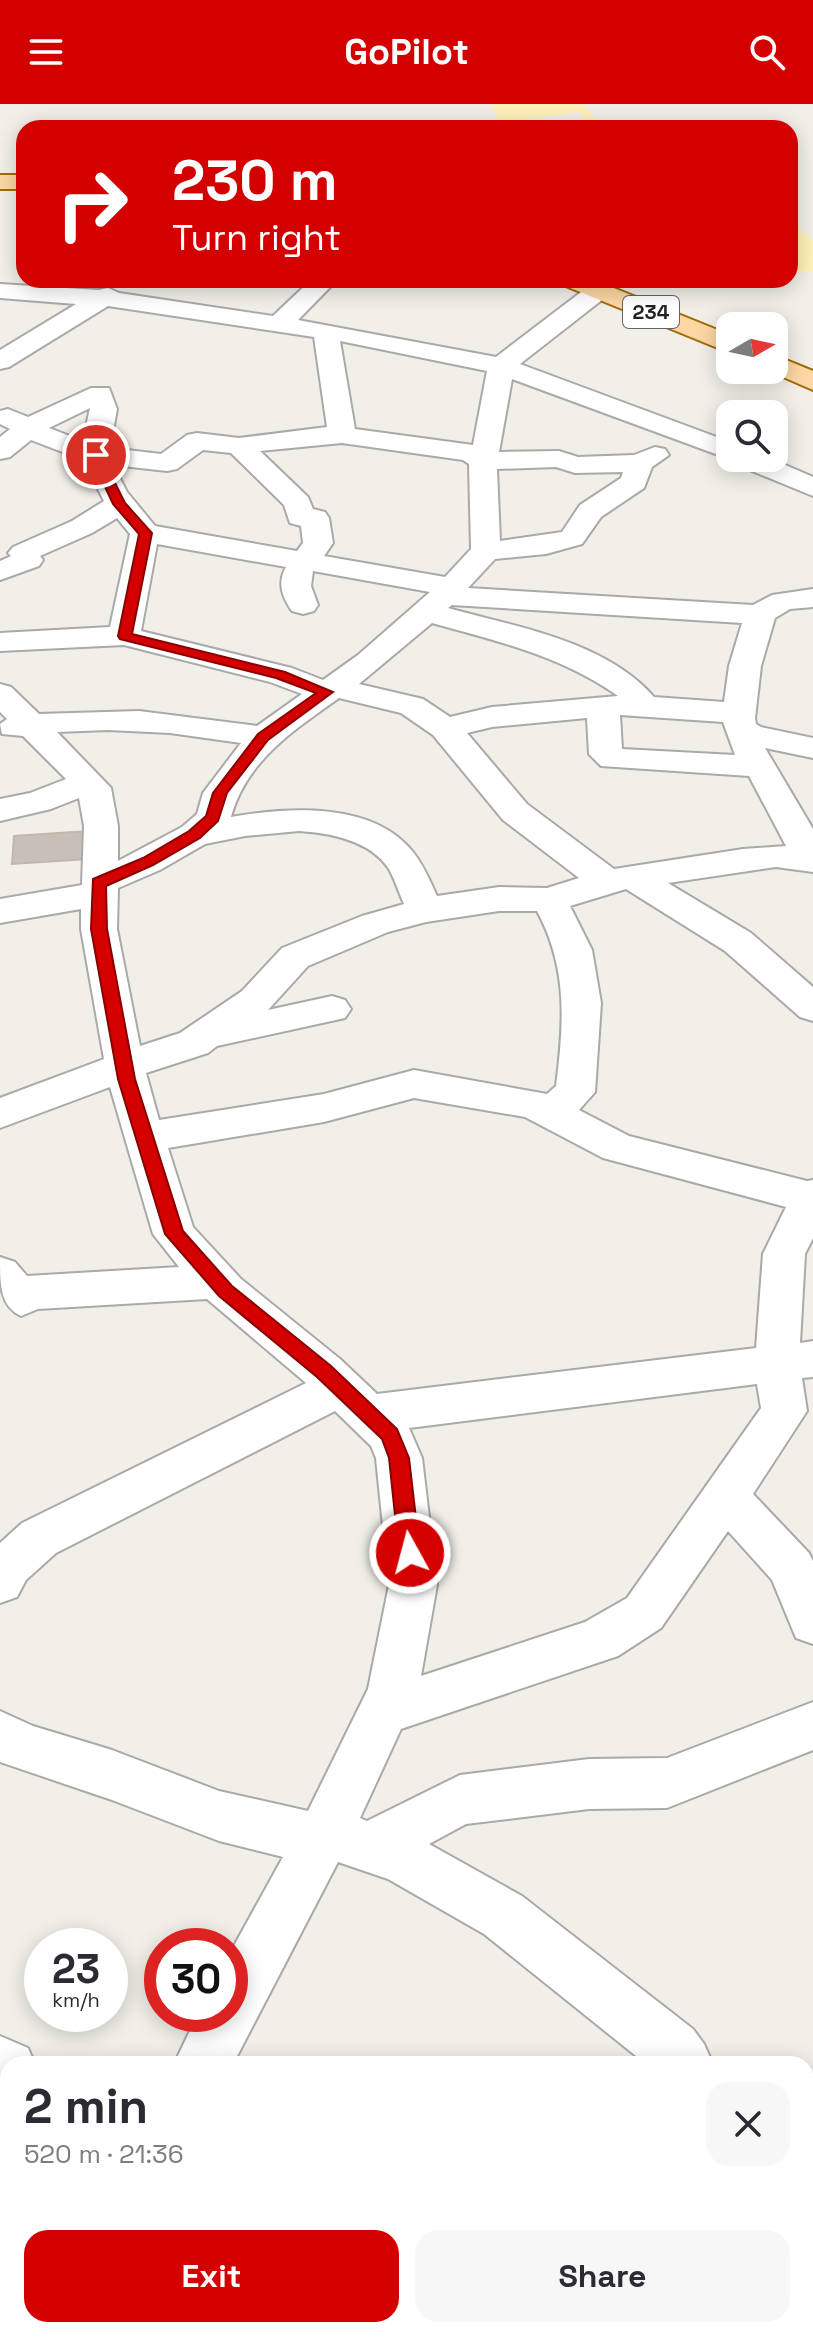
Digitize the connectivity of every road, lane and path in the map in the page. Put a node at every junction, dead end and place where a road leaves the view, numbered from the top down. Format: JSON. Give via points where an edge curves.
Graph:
{"nodes":[{"id":1,"x":117,"y":288,"type":"edge"},
{"id":2,"x":320,"y":288,"type":"edge"},
{"id":3,"x":589,"y":288,"type":"edge"},
{"id":4,"x":602,"y":288,"type":"edge"},
{"id":5,"x":605,"y":288,"type":"edge"},
{"id":6,"x":0,"y":291,"type":"edge"},
{"id":7,"x":105,"y":298,"type":"junction"},
{"id":8,"x":716,"y":324,"type":"edge"},
{"id":9,"x":278,"y":325,"type":"junction"},
{"id":10,"x":326,"y":332,"type":"junction"},
{"id":11,"x":716,"y":339,"type":"edge"},
{"id":12,"x":788,"y":352,"type":"edge"},
{"id":13,"x":0,"y":361,"type":"edge"},
{"id":14,"x":813,"y":364,"type":"edge"},
{"id":15,"x":501,"y":366,"type":"junction"},
{"id":16,"x":788,"y":370,"type":"edge"},
{"id":17,"x":813,"y":382,"type":"edge"},
{"id":18,"x":0,"y":413,"type":"edge"},
{"id":19,"x":28,"y":427,"type":"junction"},
{"id":20,"x":342,"y":435,"type":"junction"},
{"id":21,"x":692,"y":436,"type":"junction"},
{"id":22,"x":239,"y":446,"type":"junction"},
{"id":23,"x":716,"y":446,"type":"edge"},
{"id":24,"x":0,"y":451,"type":"edge"},
{"id":25,"x":96,"y":455,"type":"junction"},
{"id":26,"x":484,"y":461,"type":"junction"},
{"id":27,"x":639,"y":463,"type":"junction"},
{"id":28,"x":778,"y":472,"type":"edge"},
{"id":29,"x":813,"y":487,"type":"edge"},
{"id":30,"x":119,"y":504,"type":"junction"},
{"id":31,"x":145,"y":533,"type":"junction"},
{"id":32,"x":486,"y":551,"type":"junction"},
{"id":33,"x":305,"y":563,"type":"junction"},
{"id":34,"x":0,"y":571,"type":"edge"},
{"id":35,"x":441,"y":598,"type":"junction"},
{"id":36,"x":813,"y":598,"type":"edge"},
{"id":37,"x":303,"y":605,"type":"dead end"},
{"id":38,"x":761,"y":615,"type":"junction"},
{"id":39,"x":124,"y":636,"type":"junction"},
{"id":40,"x":0,"y":642,"type":"edge"},
{"id":41,"x":330,"y":690,"type":"junction"},
{"id":42,"x":603,"y":707,"type":"junction"},
{"id":43,"x":645,"y":707,"type":"junction"},
{"id":44,"x":10,"y":716,"type":"edge"},
{"id":45,"x":739,"y":721,"type":"junction"},
{"id":46,"x":445,"y":728,"type":"junction"},
{"id":47,"x":263,"y":737,"type":"junction"},
{"id":48,"x":813,"y":748,"type":"edge"},
{"id":49,"x":759,"y":766,"type":"junction"},
{"id":50,"x":88,"y":782,"type":"junction"},
{"id":51,"x":0,"y":810,"type":"edge"},
{"id":52,"x":194,"y":835,"type":"junction"},
{"id":53,"x":811,"y":860,"type":"edge"},
{"id":54,"x":619,"y":879,"type":"junction"},
{"id":55,"x":98,"y":888,"type":"junction"},
{"id":56,"x":549,"y":900,"type":"junction"},
{"id":57,"x":425,"y":910,"type":"junction"},
{"id":58,"x":0,"y":911,"type":"edge"},
{"id":59,"x":813,"y":1008,"type":"edge"},
{"id":60,"x":332,"y":1009,"type":"dead end"},
{"id":61,"x":202,"y":1038,"type":"junction"},
{"id":62,"x":124,"y":1066,"type":"junction"},
{"id":63,"x":550,"y":1113,"type":"junction"},
{"id":64,"x":0,"y":1114,"type":"edge"},
{"id":65,"x":144,"y":1137,"type":"junction"},
{"id":66,"x":812,"y":1197,"type":"edge"},
{"id":67,"x":0,"y":1274,"type":"edge"},
{"id":68,"x":217,"y":1282,"type":"junction"},
{"id":69,"x":795,"y":1361,"type":"edge"},
{"id":70,"x":355,"y":1401,"type":"junction"},
{"id":71,"x":798,"y":1417,"type":"edge"},
{"id":72,"x":725,"y":1496,"type":"junction"},
{"id":73,"x":20,"y":1538,"type":"edge"},
{"id":74,"x":0,"y":1582,"type":"edge"},
{"id":75,"x":813,"y":1622,"type":"edge"},
{"id":76,"x":382,"y":1712,"type":"junction"},
{"id":77,"x":813,"y":1726,"type":"edge"},
{"id":78,"x":0,"y":1735,"type":"edge"},
{"id":79,"x":339,"y":1840,"type":"junction"},
{"id":80,"x":248,"y":1982,"type":"edge"},
{"id":81,"x":219,"y":2032,"type":"edge"},
{"id":82,"x":207,"y":2056,"type":"edge"},
{"id":83,"x":678,"y":2056,"type":"edge"}],
"edges":[{"from":1,"to":7,"type":"street"},
{"from":2,"to":9,"type":"street"},
{"from":3,"to":15,"type":"street"},
{"from":4,"to":11,"type":"main road","number":"234"},
{"from":5,"to":8,"type":"main road","number":"234"},
{"from":6,"to":7,"type":"street"},
{"from":7,"to":9,"type":"street"},
{"from":7,"to":13,"type":"street"},
{"from":9,"to":10,"type":"street"},
{"from":10,"to":15,"type":"street"},
{"from":10,"to":20,"type":"street"},
{"from":12,"to":14,"type":"main road"},
{"from":15,"to":21,"type":"street"},
{"from":15,"to":26,"type":"street"},
{"from":16,"to":17,"type":"main road"},
{"from":18,"to":19,"type":"street"},
{"from":19,"to":24,"type":"street"},
{"from":19,"to":25,"type":"street"},
{"from":19,"to":25,"type":"street","via":[[100,394],[105,405]]},
{"from":20,"to":22,"type":"street"},
{"from":20,"to":26,"type":"street","via":[[470,453]]},
{"from":21,"to":23,"type":"street"},
{"from":21,"to":27,"type":"street"},
{"from":22,"to":25,"type":"street","via":[[197,441],[167,463]]},
{"from":22,"to":33,"type":"street","via":[[298,503],[300,517],[315,518],[318,543]]},
{"from":25,"to":30,"type":"street"},
{"from":26,"to":27,"type":"street"},
{"from":26,"to":32,"type":"street"},
{"from":27,"to":32,"type":"street","via":[[634,482],[590,511],[572,538]]},
{"from":28,"to":29,"type":"street"},
{"from":30,"to":31,"type":"street"},
{"from":30,"to":34,"type":"street","via":[[23,553],[28,560]]},
{"from":31,"to":33,"type":"street"},
{"from":31,"to":39,"type":"street"},
{"from":32,"to":35,"type":"street"},
{"from":33,"to":35,"type":"street"},
{"from":33,"to":37,"type":"street","via":[[295,573],[293,586]]},
{"from":35,"to":38,"type":"street"},
{"from":35,"to":41,"type":"street"},
{"from":35,"to":43,"type":"street","via":[[518,637],[611,674],[636,692]]},
{"from":36,"to":38,"type":"street","via":[[783,600]]},
{"from":38,"to":45,"type":"street","via":[[752,634]]},
{"from":39,"to":40,"type":"street"},
{"from":39,"to":41,"type":"street"},
{"from":41,"to":46,"type":"street","via":[[412,706]]},
{"from":41,"to":47,"type":"street"},
{"from":42,"to":43,"type":"street"},
{"from":42,"to":46,"type":"street","via":[[492,717]]},
{"from":42,"to":49,"type":"street","via":[[606,754],[613,759]]},
{"from":43,"to":45,"type":"street"},
{"from":44,"to":47,"type":"street","via":[[101,718]]},
{"from":44,"to":50,"type":"street"},
{"from":45,"to":48,"type":"street","via":[[751,735]]},
{"from":45,"to":49,"type":"street"},
{"from":46,"to":54,"type":"street","via":[[515,812]]},
{"from":47,"to":52,"type":"street","via":[[220,793],[213,818]]},
{"from":49,"to":53,"type":"street"},
{"from":50,"to":51,"type":"street","via":[[39,802]]},
{"from":50,"to":55,"type":"street","via":[[94,788],[101,826]]},
{"from":52,"to":55,"type":"street"},
{"from":52,"to":57,"type":"street","via":[[264,819],[300,819],[369,835],[398,856]]},
{"from":53,"to":54,"type":"street","via":[[776,856]]},
{"from":54,"to":56,"type":"street"},
{"from":54,"to":59,"type":"street","via":[[738,942]]},
{"from":55,"to":58,"type":"street"},
{"from":55,"to":62,"type":"street","via":[[99,929]]},
{"from":56,"to":57,"type":"street","via":[[499,899]]},
{"from":56,"to":63,"type":"street","via":[[574,947],[583,1026],[575,1092]]},
{"from":57,"to":61,"type":"street","via":[[295,957],[255,1000]]},
{"from":60,"to":61,"type":"street"},
{"from":61,"to":62,"type":"street"},
{"from":62,"to":64,"type":"street"},
{"from":62,"to":65,"type":"street"},
{"from":63,"to":65,"type":"street","via":[[534,1104],[414,1084],[324,1108]]},
{"from":63,"to":66,"type":"street","via":[[617,1148]]},
{"from":65,"to":68,"type":"street","via":[[174,1234]]},
{"from":66,"to":69,"type":"street","via":[[784,1254]]},
{"from":67,"to":68,"type":"street","via":[[21,1299],[25,1293]]},
{"from":68,"to":70,"type":"street"},
{"from":69,"to":70,"type":"street"},
{"from":69,"to":71,"type":"street"},
{"from":70,"to":73,"type":"street"},
{"from":70,"to":76,"type":"street","via":[[390,1435],[399,1458],[413,1585],[393,1691]]},
{"from":71,"to":72,"type":"street"},
{"from":72,"to":75,"type":"street","via":[[792,1568]]},
{"from":72,"to":76,"type":"street","via":[[644,1613],[600,1640]]},
{"from":73,"to":74,"type":"street"},
{"from":76,"to":79,"type":"street"},
{"from":77,"to":79,"type":"street","via":[[667,1783],[589,1784],[460,1800]]},
{"from":78,"to":79,"type":"street","via":[[219,1816]]},
{"from":79,"to":80,"type":"street"},
{"from":79,"to":83,"type":"street","via":[[401,1857],[503,1915]]},
{"from":81,"to":82,"type":"street"}]}
